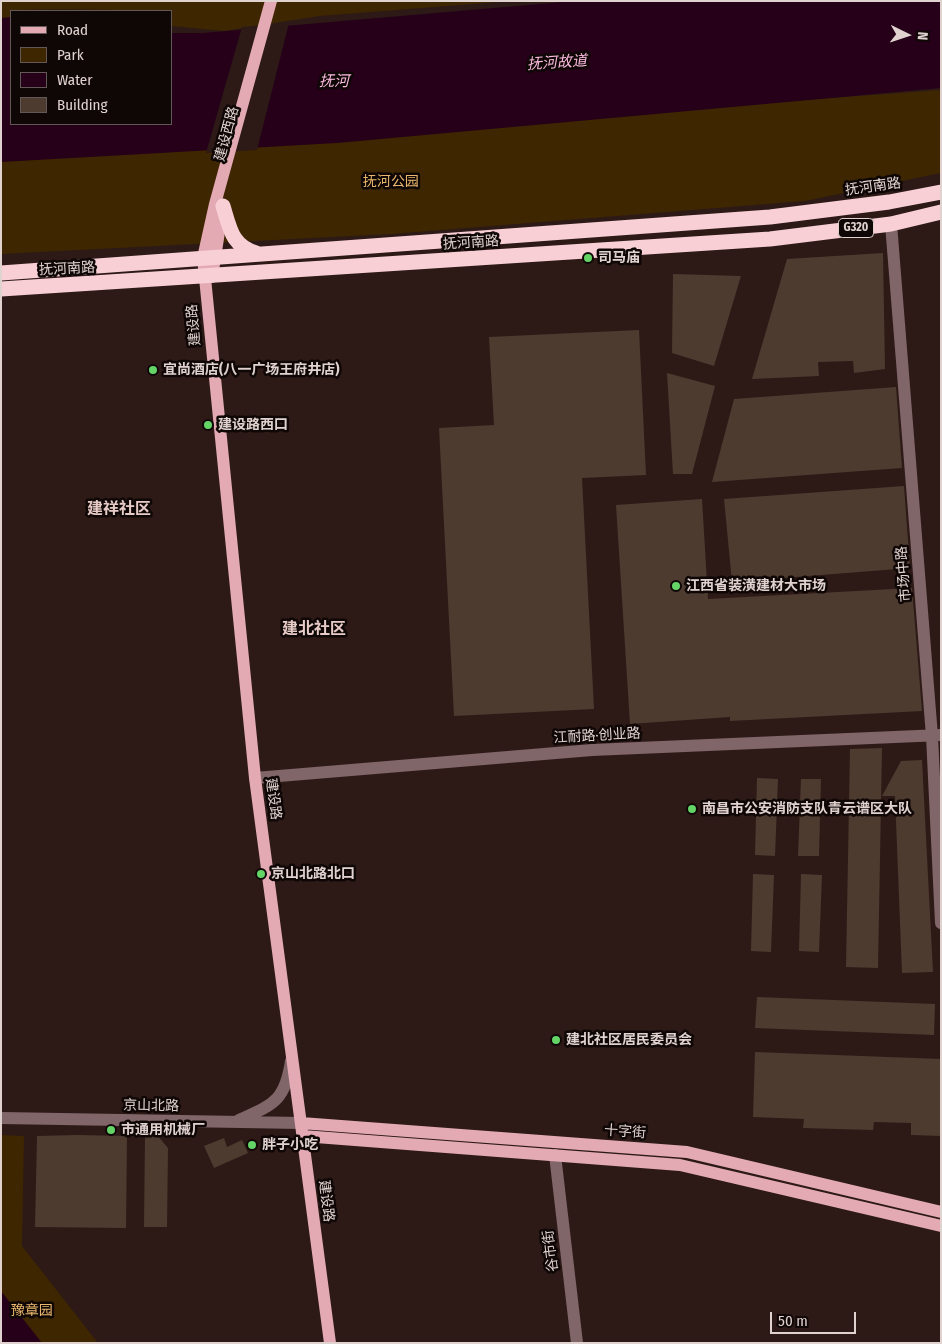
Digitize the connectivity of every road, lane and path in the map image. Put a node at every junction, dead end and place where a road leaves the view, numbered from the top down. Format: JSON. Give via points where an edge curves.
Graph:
{"nodes":[{"id":1,"x":270,"y":1,"type":"edge"},
{"id":2,"x":279,"y":1,"type":"edge"},
{"id":3,"x":941,"y":192,"type":"edge"},
{"id":4,"x":219,"y":205,"type":"junction"},
{"id":5,"x":941,"y":212,"type":"edge"},
{"id":6,"x":891,"y":224,"type":"junction"},
{"id":7,"x":260,"y":254,"type":"junction"},
{"id":8,"x":208,"y":258,"type":"junction"},
{"id":9,"x":1,"y":273,"type":"edge"},
{"id":10,"x":209,"y":277,"type":"junction"},
{"id":11,"x":1,"y":289,"type":"edge"},
{"id":12,"x":936,"y":735,"type":"edge"},
{"id":13,"x":255,"y":778,"type":"junction"},
{"id":14,"x":941,"y":923,"type":"edge"},
{"id":15,"x":292,"y":1054,"type":"junction"},
{"id":16,"x":1,"y":1118,"type":"edge"},
{"id":17,"x":235,"y":1122,"type":"junction"},
{"id":18,"x":302,"y":1130,"type":"junction"},
{"id":19,"x":555,"y":1155,"type":"junction"},
{"id":20,"x":941,"y":1212,"type":"edge"},
{"id":21,"x":941,"y":1226,"type":"edge"},
{"id":22,"x":330,"y":1343,"type":"edge"},
{"id":23,"x":577,"y":1343,"type":"edge"}],
"edges":[{"from":1,"to":4,"type":"main road","name":"建设西路"},
{"from":2,"to":4,"type":"main road","name":"建设西路"},
{"from":3,"to":7,"type":"highway","name":"抚河南路","via":[[890,202],[770,217]]},
{"from":4,"to":7,"type":"highway","via":[[233,237],[243,249]]},
{"from":4,"to":8,"type":"main road","name":"建设西路"},
{"from":5,"to":6,"type":"highway","name":"抚河南路","number":"G320"},
{"from":6,"to":10,"type":"highway","name":"抚河南路","number":"G320","via":[[770,238]]},
{"from":6,"to":12,"type":"street","name":"市场中路"},
{"from":7,"to":8,"type":"highway","name":"抚河南路"},
{"from":8,"to":9,"type":"highway","name":"抚河南路"},
{"from":8,"to":10,"type":"main road","name":"建设西路"},
{"from":10,"to":11,"type":"highway","name":"抚河南路"},
{"from":10,"to":13,"type":"main road","name":"建设路"},
{"from":12,"to":13,"type":"street","name":"江耐路·创业路","via":[[592,750]]},
{"from":12,"to":14,"type":"street","name":"市场中路"},
{"from":13,"to":15,"type":"main road","name":"建设路"},
{"from":15,"to":17,"type":"street","via":[[287,1084],[279,1098]]},
{"from":15,"to":18,"type":"main road","name":"建设路"},
{"from":16,"to":17,"type":"street","name":"京山北路"},
{"from":17,"to":18,"type":"street","name":"京山北路"},
{"from":18,"to":19,"type":"main road","name":"十字街"},
{"from":18,"to":20,"type":"main road","name":"十字街","via":[[687,1152]]},
{"from":18,"to":22,"type":"main road","name":"建设路"},
{"from":19,"to":21,"type":"main road","name":"十字街","via":[[680,1165]]},
{"from":19,"to":23,"type":"street","name":"谷市街"}]}
